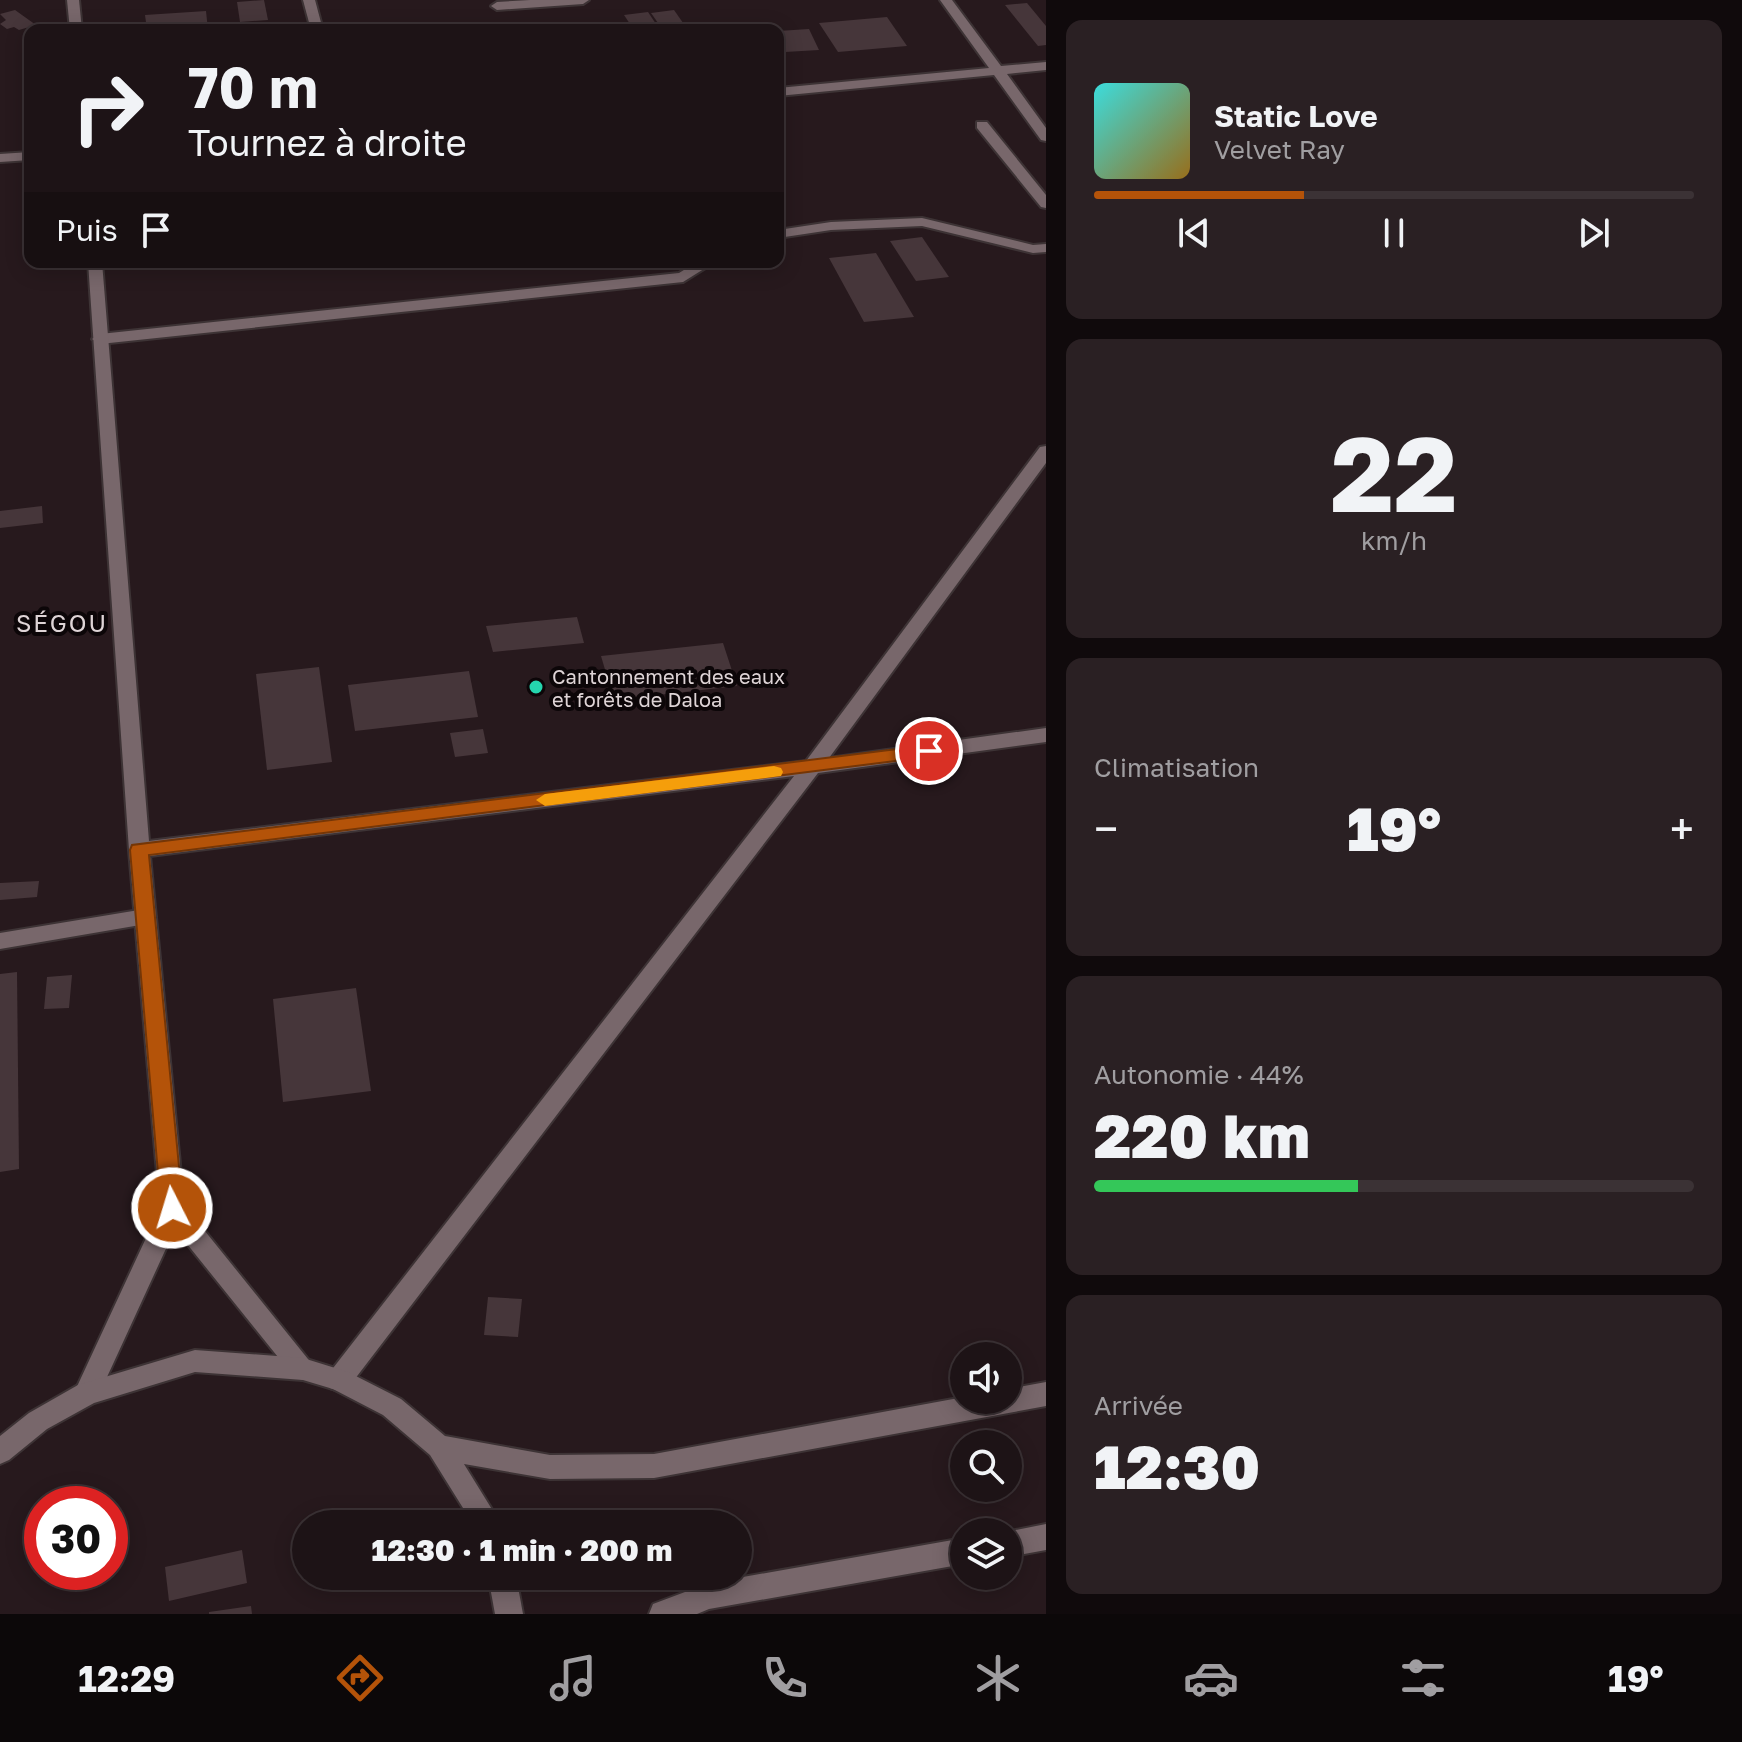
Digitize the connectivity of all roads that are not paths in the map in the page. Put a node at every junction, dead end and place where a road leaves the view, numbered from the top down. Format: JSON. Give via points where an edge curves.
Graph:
{"nodes":[{"id":1,"x":73,"y":0,"type":"edge"},
{"id":2,"x":309,"y":0,"type":"edge"},
{"id":3,"x":583,"y":0,"type":"edge"},
{"id":4,"x":946,"y":0,"type":"edge"},
{"id":5,"x":497,"y":6,"type":"dead end"},
{"id":6,"x":75,"y":24,"type":"edge"},
{"id":7,"x":315,"y":24,"type":"edge"},
{"id":8,"x":1046,"y":66,"type":"edge"},
{"id":9,"x":996,"y":70,"type":"junction"},
{"id":10,"x":784,"y":91,"type":"edge"},
{"id":11,"x":982,"y":125,"type":"dead end"},
{"id":12,"x":1046,"y":137,"type":"edge"},
{"id":13,"x":24,"y":156,"type":"edge"},
{"id":14,"x":0,"y":158,"type":"edge"},
{"id":15,"x":1046,"y":204,"type":"edge"},
{"id":16,"x":784,"y":233,"type":"edge"},
{"id":17,"x":1046,"y":248,"type":"edge"},
{"id":18,"x":95,"y":268,"type":"edge"},
{"id":19,"x":698,"y":268,"type":"edge"},
{"id":20,"x":100,"y":339,"type":"junction"},
{"id":21,"x":1046,"y":451,"type":"edge"},
{"id":22,"x":1046,"y":735,"type":"edge"},
{"id":23,"x":812,"y":767,"type":"junction"},
{"id":24,"x":139,"y":850,"type":"junction"},
{"id":25,"x":145,"y":917,"type":"junction"},
{"id":26,"x":0,"y":941,"type":"edge"},
{"id":27,"x":172,"y":1208,"type":"junction"},
{"id":28,"x":303,"y":1369,"type":"junction"},
{"id":29,"x":339,"y":1380,"type":"junction"},
{"id":30,"x":87,"y":1393,"type":"junction"},
{"id":31,"x":1046,"y":1394,"type":"edge"},
{"id":32,"x":439,"y":1447,"type":"junction"},
{"id":33,"x":0,"y":1452,"type":"edge"},
{"id":34,"x":479,"y":1510,"type":"edge"},
{"id":35,"x":1046,"y":1537,"type":"edge"},
{"id":36,"x":1022,"y":1541,"type":"edge"},
{"id":37,"x":950,"y":1553,"type":"edge"},
{"id":38,"x":505,"y":1590,"type":"edge"},
{"id":39,"x":509,"y":1614,"type":"edge"},
{"id":40,"x":663,"y":1614,"type":"edge"}],
"edges":[{"from":1,"to":6,"type":"street"},
{"from":2,"to":7,"type":"street"},
{"from":3,"to":5,"type":"street"},
{"from":4,"to":9,"type":"street"},
{"from":8,"to":9,"type":"street"},
{"from":9,"to":10,"type":"street"},
{"from":9,"to":12,"type":"street"},
{"from":11,"to":15,"type":"street"},
{"from":13,"to":14,"type":"street"},
{"from":16,"to":17,"type":"street","via":[[922,222]]},
{"from":18,"to":20,"type":"street"},
{"from":19,"to":20,"type":"street","via":[[683,277]]},
{"from":20,"to":24,"type":"street"},
{"from":21,"to":23,"type":"street"},
{"from":22,"to":23,"type":"street"},
{"from":23,"to":24,"type":"street"},
{"from":23,"to":29,"type":"street"},
{"from":24,"to":25,"type":"street"},
{"from":25,"to":26,"type":"street"},
{"from":25,"to":27,"type":"street"},
{"from":27,"to":28,"type":"street"},
{"from":27,"to":30,"type":"street"},
{"from":28,"to":29,"type":"street"},
{"from":28,"to":30,"type":"street","via":[[195,1361]]},
{"from":29,"to":32,"type":"street","via":[[392,1407]]},
{"from":30,"to":33,"type":"street","via":[[38,1421]]},
{"from":31,"to":32,"type":"street","via":[[654,1466],[550,1467]]},
{"from":32,"to":34,"type":"street"},
{"from":35,"to":36,"type":"street"},
{"from":37,"to":40,"type":"street","via":[[709,1596]]},
{"from":38,"to":39,"type":"street"}]}
